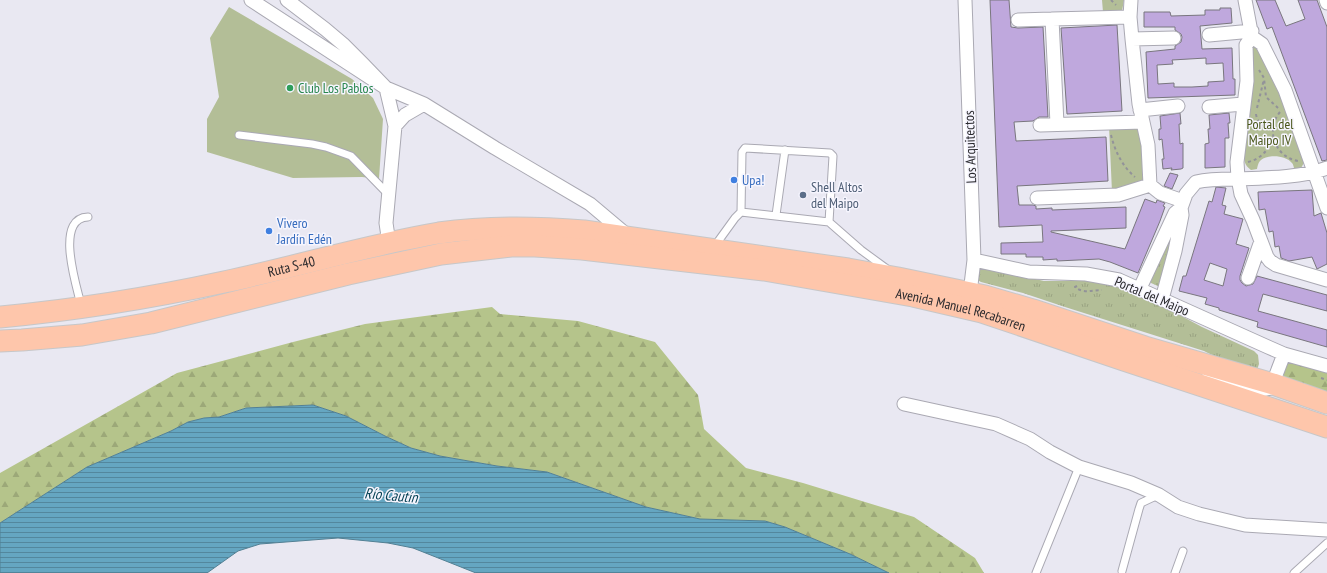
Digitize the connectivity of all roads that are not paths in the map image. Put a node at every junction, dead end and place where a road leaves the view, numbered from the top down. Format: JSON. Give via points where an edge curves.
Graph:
{"nodes":[{"id":1,"x":251,"y":0,"type":"edge"},
{"id":2,"x":287,"y":0,"type":"edge"},
{"id":3,"x":965,"y":0,"type":"edge"},
{"id":4,"x":1131,"y":0,"type":"edge"},
{"id":5,"x":1245,"y":0,"type":"edge"},
{"id":6,"x":1326,"y":0,"type":"edge"},
{"id":7,"x":1327,"y":3,"type":"edge"},
{"id":8,"x":1130,"y":17,"type":"junction"},
{"id":9,"x":1052,"y":19,"type":"junction"},
{"id":10,"x":1018,"y":20,"type":"dead end"},
{"id":11,"x":1209,"y":34,"type":"dead end"},
{"id":12,"x":1252,"y":34,"type":"junction"},
{"id":13,"x":1174,"y":38,"type":"dead end"},
{"id":14,"x":1132,"y":39,"type":"junction"},
{"id":15,"x":386,"y":88,"type":"junction"},
{"id":16,"x":424,"y":104,"type":"junction"},
{"id":17,"x":1243,"y":104,"type":"junction"},
{"id":18,"x":1178,"y":106,"type":"dead end"},
{"id":19,"x":1209,"y":107,"type":"dead end"},
{"id":20,"x":1142,"y":116,"type":"junction"},
{"id":21,"x":1057,"y":124,"type":"junction"},
{"id":22,"x":1040,"y":125,"type":"dead end"},
{"id":23,"x":395,"y":126,"type":"junction"},
{"id":24,"x":239,"y":135,"type":"dead end"},
{"id":25,"x":785,"y":150,"type":"junction"},
{"id":26,"x":1312,"y":167,"type":"junction"},
{"id":27,"x":1327,"y":168,"type":"edge"},
{"id":28,"x":1237,"y":172,"type":"junction"},
{"id":29,"x":1148,"y":186,"type":"junction"},
{"id":30,"x":389,"y":194,"type":"junction"},
{"id":31,"x":1037,"y":198,"type":"dead end"},
{"id":32,"x":590,"y":204,"type":"junction"},
{"id":33,"x":1182,"y":204,"type":"junction"},
{"id":34,"x":1327,"y":208,"type":"edge"},
{"id":35,"x":741,"y":212,"type":"junction"},
{"id":36,"x":776,"y":215,"type":"junction"},
{"id":37,"x":88,"y":217,"type":"dead end"},
{"id":38,"x":829,"y":222,"type":"junction"},
{"id":39,"x":629,"y":238,"type":"junction"},
{"id":40,"x":583,"y":240,"type":"junction"},
{"id":41,"x":1261,"y":241,"type":"junction"},
{"id":42,"x":713,"y":249,"type":"junction"},
{"id":43,"x":391,"y":253,"type":"junction"},
{"id":44,"x":974,"y":260,"type":"junction"},
{"id":45,"x":898,"y":278,"type":"junction"},
{"id":46,"x":1248,"y":278,"type":"dead end"},
{"id":47,"x":1325,"y":278,"type":"edge"},
{"id":48,"x":1140,"y":288,"type":"junction"},
{"id":49,"x":970,"y":293,"type":"junction"},
{"id":50,"x":1162,"y":299,"type":"junction"},
{"id":51,"x":82,"y":307,"type":"junction"},
{"id":52,"x":0,"y":317,"type":"edge"},
{"id":53,"x":0,"y":341,"type":"edge"},
{"id":54,"x":1280,"y":352,"type":"junction"},
{"id":55,"x":1124,"y":360,"type":"junction"},
{"id":56,"x":1327,"y":366,"type":"edge"},
{"id":57,"x":1267,"y":385,"type":"junction"},
{"id":58,"x":1327,"y":403,"type":"edge"},
{"id":59,"x":904,"y":404,"type":"dead end"},
{"id":60,"x":1276,"y":410,"type":"junction"},
{"id":61,"x":1327,"y":427,"type":"edge"},
{"id":62,"x":1079,"y":468,"type":"junction"},
{"id":63,"x":1159,"y":495,"type":"junction"},
{"id":64,"x":1327,"y":530,"type":"edge"},
{"id":65,"x":1327,"y":543,"type":"edge"},
{"id":66,"x":1183,"y":551,"type":"dead end"},
{"id":67,"x":1122,"y":571,"type":"dead end"},
{"id":68,"x":1036,"y":573,"type":"edge"},
{"id":69,"x":1175,"y":573,"type":"edge"},
{"id":70,"x":1294,"y":573,"type":"edge"}],
"edges":[{"from":1,"to":15,"type":"street"},
{"from":2,"to":15,"type":"street","via":[[344,45]]},
{"from":3,"to":44,"type":"street","name":"Los Arquitectos"},
{"from":4,"to":8,"type":"street"},
{"from":5,"to":12,"type":"street"},
{"from":6,"to":7,"type":"street"},
{"from":8,"to":9,"type":"street"},
{"from":8,"to":14,"type":"street"},
{"from":9,"to":10,"type":"street"},
{"from":9,"to":21,"type":"street"},
{"from":11,"to":12,"type":"street"},
{"from":12,"to":17,"type":"street","via":[[1246,45],[1247,81]]},
{"from":12,"to":26,"type":"street","via":[[1262,44],[1285,90],[1286,108]]},
{"from":13,"to":14,"type":"street"},
{"from":14,"to":20,"type":"street"},
{"from":15,"to":16,"type":"street"},
{"from":15,"to":23,"type":"street"},
{"from":16,"to":23,"type":"street"},
{"from":16,"to":32,"type":"street"},
{"from":17,"to":19,"type":"street"},
{"from":17,"to":28,"type":"street"},
{"from":18,"to":20,"type":"street"},
{"from":20,"to":21,"type":"street"},
{"from":20,"to":29,"type":"street","via":[[1148,145]]},
{"from":21,"to":22,"type":"street"},
{"from":23,"to":30,"type":"street"},
{"from":24,"to":30,"type":"lane","via":[[312,144],[351,156]]},
{"from":25,"to":35,"type":"lane","via":[[745,148],[742,152]]},
{"from":25,"to":36,"type":"lane"},
{"from":25,"to":38,"type":"lane","via":[[832,154]]},
{"from":26,"to":27,"type":"street"},
{"from":26,"to":28,"type":"street"},
{"from":26,"to":34,"type":"street"},
{"from":28,"to":33,"type":"street","via":[[1196,182],[1189,189]]},
{"from":28,"to":41,"type":"street","via":[[1241,194]]},
{"from":29,"to":31,"type":"street","via":[[1118,195]]},
{"from":29,"to":33,"type":"street"},
{"from":30,"to":43,"type":"street","via":[[386,223]]},
{"from":32,"to":39,"type":"street"},
{"from":32,"to":40,"type":"street","via":[[591,220]]},
{"from":33,"to":48,"type":"street","via":[[1175,213]]},
{"from":33,"to":50,"type":"street","via":[[1175,252]]},
{"from":35,"to":36,"type":"lane"},
{"from":35,"to":42,"type":"lane"},
{"from":36,"to":38,"type":"lane"},
{"from":37,"to":51,"type":"lane","via":[[76,222],[70,243],[70,261]]},
{"from":38,"to":45,"type":"lane"},
{"from":39,"to":40,"type":"main road","name":"Avenida Manuel Recabarren"},
{"from":39,"to":42,"type":"main road","name":"Avenida Manuel Recabarren"},
{"from":40,"to":43,"type":"main road","name":"Ruta S-40","via":[[441,254]]},
{"from":40,"to":55,"type":"main road","name":"Avenida Manuel Recabarren","via":[[913,296],[982,312]]},
{"from":41,"to":46,"type":"street"},
{"from":41,"to":47,"type":"street","via":[[1267,257],[1276,265]]},
{"from":42,"to":45,"type":"main road","name":"Avenida Manuel Recabarren"},
{"from":43,"to":51,"type":"main road","name":"Ruta S-40"},
{"from":43,"to":53,"type":"main road","name":"Ruta S-40","via":[[151,323],[82,335]]},
{"from":44,"to":48,"type":"street","name":"Portal del Maipo","via":[[1029,272],[1086,274],[1119,280]]},
{"from":44,"to":49,"type":"street","name":"Los Arquitectos"},
{"from":45,"to":49,"type":"main road","name":"Avenida Manuel Recabarren"},
{"from":48,"to":50,"type":"street","name":"Portal del Maipo"},
{"from":49,"to":57,"type":"main road","name":"Avenida Manuel Recabarren","via":[[1033,310]]},
{"from":50,"to":54,"type":"street","name":"Portal del Maipo"},
{"from":51,"to":52,"type":"main road","name":"Ruta S-40"},
{"from":54,"to":56,"type":"street","name":"Portal del Maipo"},
{"from":54,"to":57,"type":"street"},
{"from":55,"to":57,"type":"street","via":[[1166,367],[1259,390]]},
{"from":55,"to":60,"type":"main road","name":"Avenida Manuel Recabarren"},
{"from":57,"to":58,"type":"main road","name":"Avenida Manuel Recabarren"},
{"from":57,"to":60,"type":"street","via":[[1267,401]]},
{"from":59,"to":62,"type":"street","via":[[996,424],[1030,439]]},
{"from":60,"to":61,"type":"main road","name":"Avenida Manuel Recabarren"},
{"from":62,"to":63,"type":"street","via":[[1131,483]]},
{"from":62,"to":68,"type":"lane"},
{"from":63,"to":64,"type":"street","via":[[1178,507],[1245,525]]},
{"from":63,"to":67,"type":"lane","via":[[1142,503],[1139,509]]},
{"from":65,"to":70,"type":"lane"},
{"from":66,"to":69,"type":"lane"}]}
